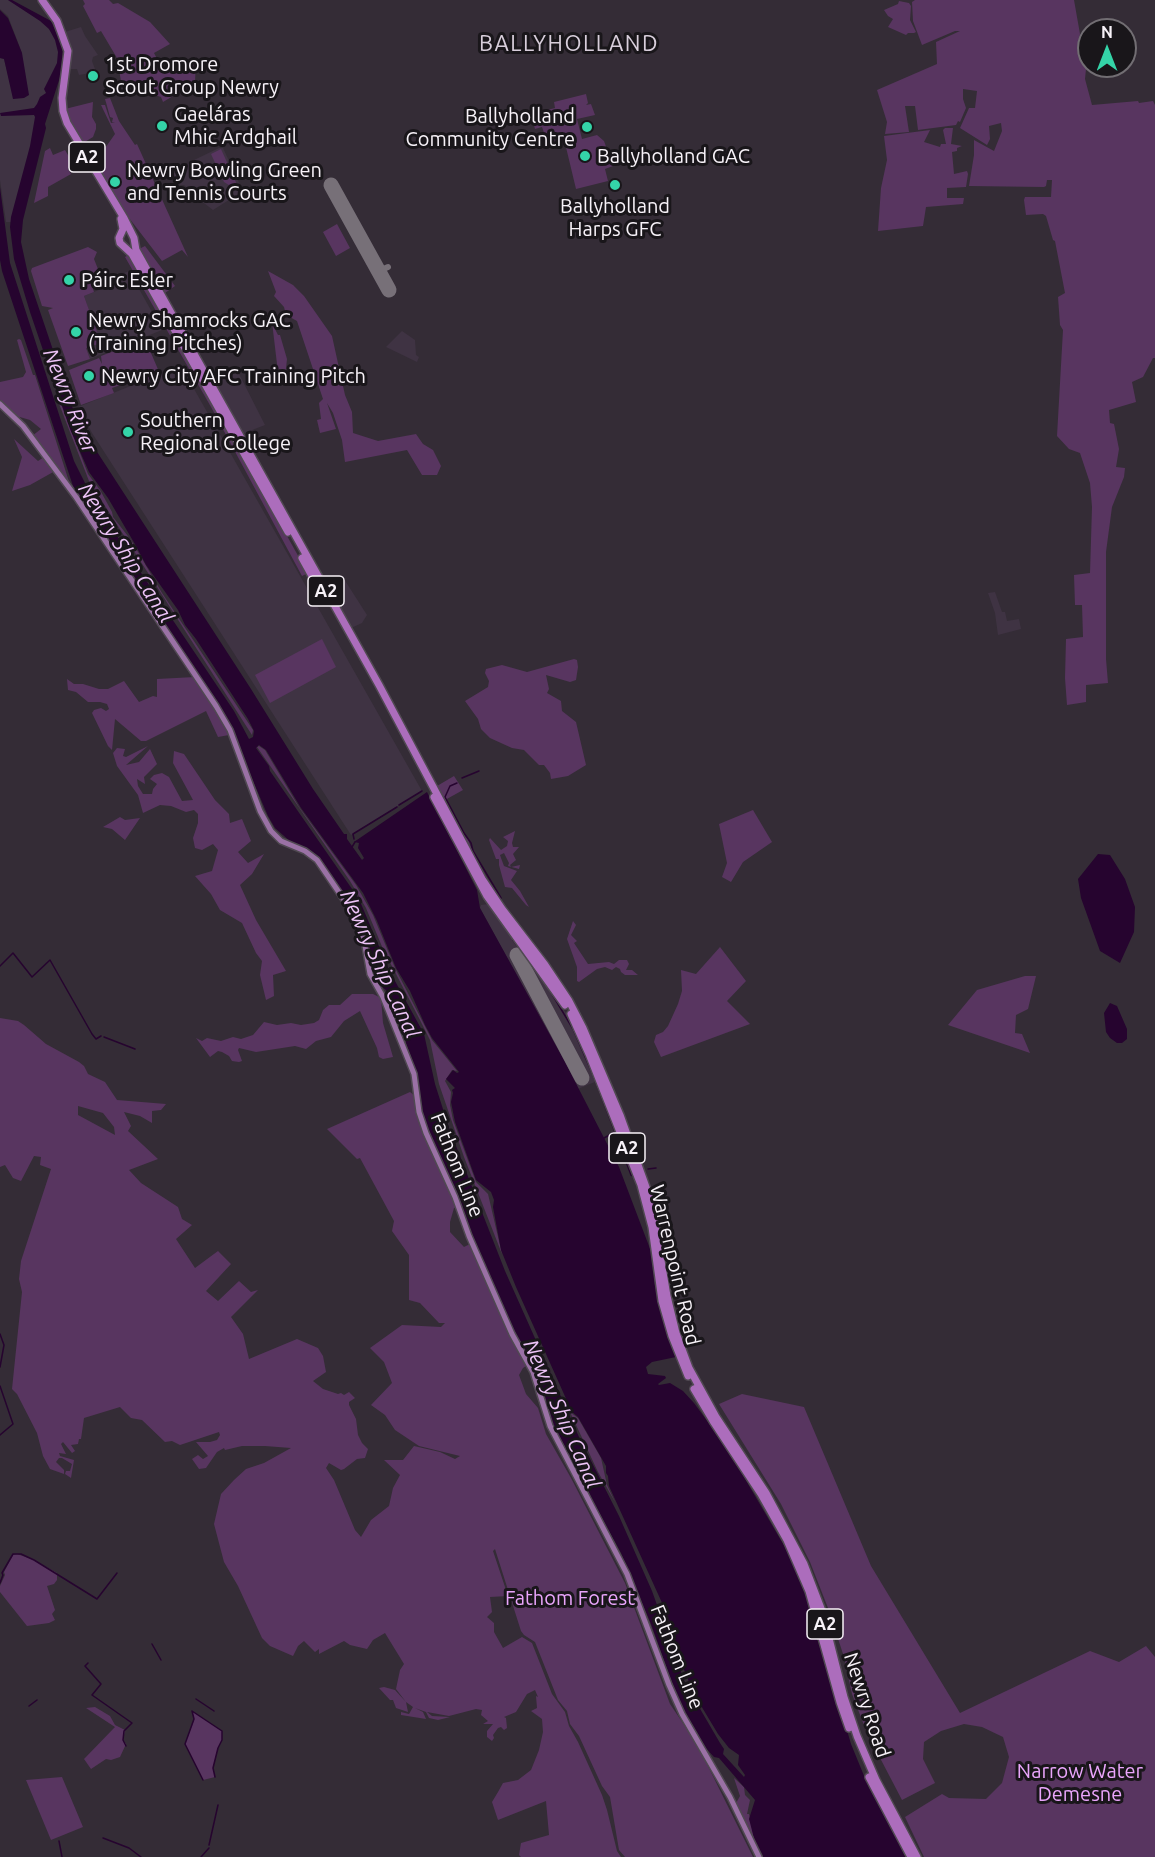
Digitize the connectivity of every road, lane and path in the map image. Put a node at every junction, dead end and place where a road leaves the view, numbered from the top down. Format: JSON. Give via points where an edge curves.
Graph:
{"nodes":[{"id":1,"x":42,"y":0,"type":"edge"},
{"id":2,"x":119,"y":210,"type":"junction"},
{"id":3,"x":132,"y":233,"type":"junction"},
{"id":4,"x":120,"y":236,"type":"junction"},
{"id":5,"x":134,"y":243,"type":"junction"},
{"id":6,"x":125,"y":248,"type":"junction"},
{"id":7,"x":0,"y":404,"type":"edge"},
{"id":8,"x":706,"y":1404,"type":"junction"},
{"id":9,"x":759,"y":1857,"type":"edge"},
{"id":10,"x":911,"y":1857,"type":"edge"},
{"id":11,"x":917,"y":1857,"type":"edge"}],
"edges":[{"from":1,"to":2,"type":"highway","number":"A2","via":[[57,21],[68,51],[62,98],[64,114]]},
{"from":2,"to":3,"type":"highway","number":"A2"},
{"from":2,"to":4,"type":"highway","number":"A2","via":[[123,224]]},
{"from":3,"to":4,"type":"highway"},
{"from":3,"to":5,"type":"highway","number":"A2"},
{"from":4,"to":6,"type":"highway","number":"A2"},
{"from":5,"to":6,"type":"highway"},
{"from":5,"to":8,"type":"highway","name":"Warrenpoint Road","number":"A2","via":[[482,879],[569,1001],[597,1057],[643,1175],[676,1333]]},
{"from":6,"to":8,"type":"highway","name":"Warrenpoint Road","number":"A2","via":[[132,254],[375,688],[478,882],[563,1001],[589,1054],[641,1185],[652,1227],[662,1301],[681,1361]]},
{"from":7,"to":9,"type":"main road","name":"Fathom Line","via":[[23,426],[70,490],[222,715],[271,831],[278,839],[317,860],[351,910],[364,940],[370,974],[414,1074],[426,1133],[533,1372],[550,1426],[627,1574],[682,1714]]},
{"from":8,"to":10,"type":"highway","name":"Newry Road","number":"A2","via":[[787,1540],[809,1591],[840,1702],[860,1756]]},
{"from":8,"to":11,"type":"highway","name":"Newry Road","number":"A2","via":[[766,1493],[804,1564],[822,1611],[857,1736]]}]}
